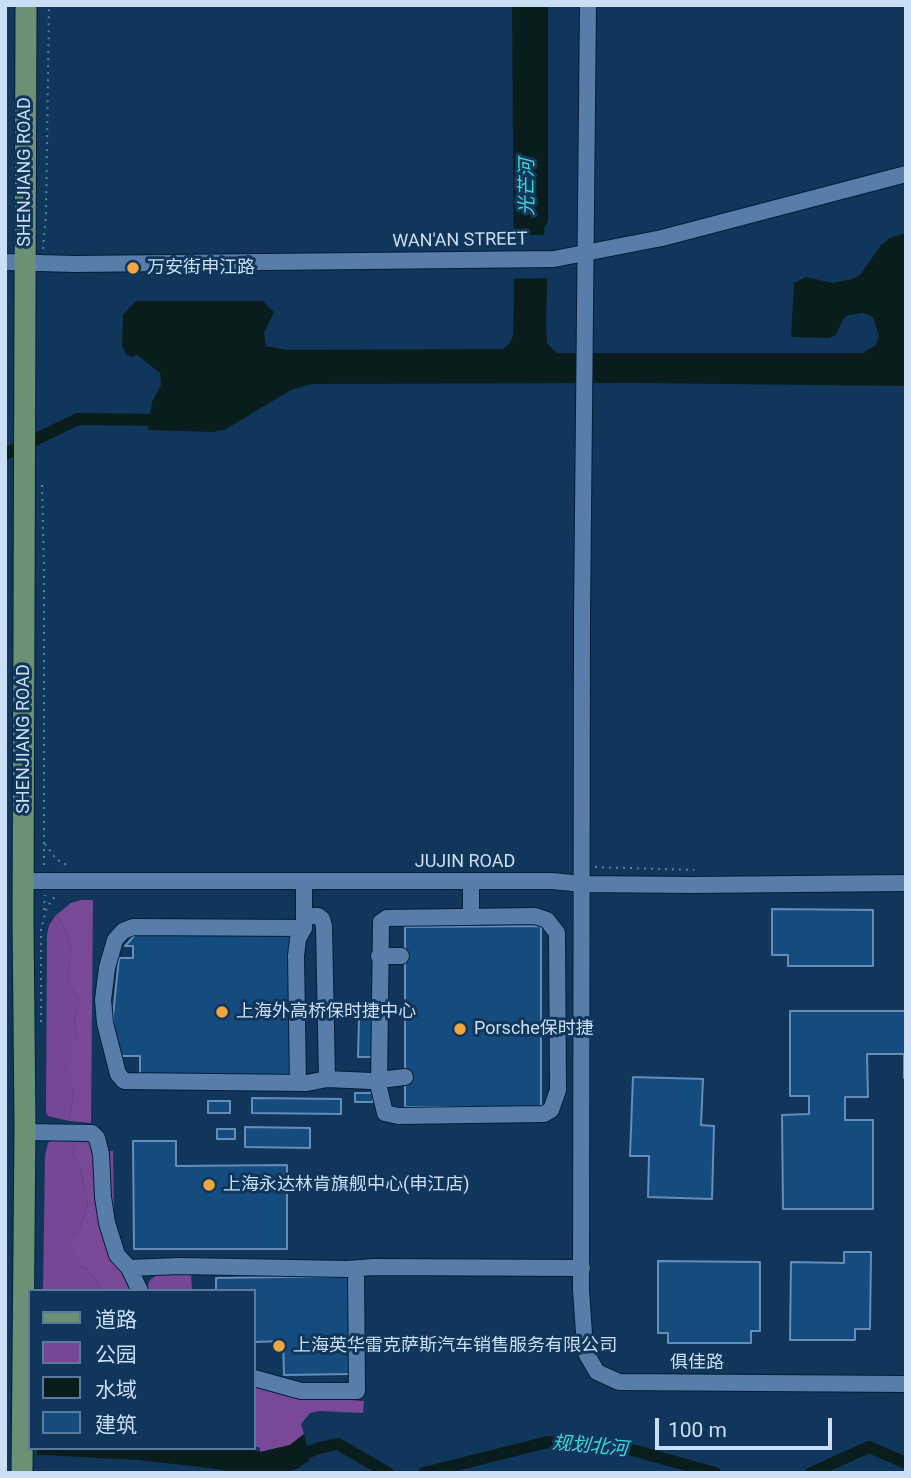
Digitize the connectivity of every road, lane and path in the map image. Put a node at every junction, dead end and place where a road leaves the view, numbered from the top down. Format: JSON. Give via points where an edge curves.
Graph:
{"nodes":[{"id":1,"x":26,"y":5,"type":"edge"},
{"id":2,"x":49,"y":5,"type":"edge"},
{"id":3,"x":588,"y":5,"type":"edge"},
{"id":4,"x":906,"y":174,"type":"edge"},
{"id":5,"x":584,"y":253,"type":"junction"},
{"id":6,"x":24,"y":262,"type":"edge"},
{"id":7,"x":33,"y":479,"type":"junction"},
{"id":8,"x":23,"y":881,"type":"junction"},
{"id":9,"x":46,"y":881,"type":"junction"},
{"id":10,"x":304,"y":881,"type":"junction"},
{"id":11,"x":906,"y":883,"type":"edge"},
{"id":12,"x":583,"y":884,"type":"junction"},
{"id":13,"x":471,"y":888,"type":"dead end"},
{"id":14,"x":44,"y":915,"type":"dead end"},
{"id":15,"x":471,"y":917,"type":"junction"},
{"id":16,"x":304,"y":922,"type":"junction"},
{"id":17,"x":401,"y":956,"type":"dead end"},
{"id":18,"x":379,"y":957,"type":"junction"},
{"id":19,"x":551,"y":1076,"type":"junction"},
{"id":20,"x":405,"y":1077,"type":"dead end"},
{"id":21,"x":583,"y":1077,"type":"junction"},
{"id":22,"x":327,"y":1079,"type":"junction"},
{"id":23,"x":379,"y":1079,"type":"junction"},
{"id":24,"x":298,"y":1083,"type":"junction"},
{"id":25,"x":25,"y":1132,"type":"junction"},
{"id":26,"x":129,"y":1268,"type":"junction"},
{"id":27,"x":582,"y":1268,"type":"junction"},
{"id":28,"x":356,"y":1269,"type":"junction"},
{"id":29,"x":139,"y":1289,"type":"edge"},
{"id":30,"x":256,"y":1379,"type":"edge"},
{"id":31,"x":906,"y":1384,"type":"edge"},
{"id":32,"x":22,"y":1473,"type":"edge"}],
"edges":[{"from":1,"to":6,"type":"main road","name":"SHENJIANG ROAD"},
{"from":2,"to":6,"type":"path","via":[[46,214]]},
{"from":3,"to":5,"type":"street","name":"俱佳路"},
{"from":4,"to":5,"type":"street","name":"WAN'AN STREET","via":[[662,238]]},
{"from":5,"to":6,"type":"street","name":"WAN'AN STREET","via":[[508,260]]},
{"from":5,"to":12,"type":"street","name":"俱佳路"},
{"from":6,"to":7,"type":"main road","name":"SHENJIANG ROAD","via":[[24,416]]},
{"from":7,"to":8,"type":"main road","name":"SHENJIANG ROAD"},
{"from":7,"to":9,"type":"path"},
{"from":8,"to":9,"type":"street","name":"JUJIN ROAD"},
{"from":8,"to":25,"type":"main road","name":"SHENJIANG ROAD"},
{"from":9,"to":10,"type":"street","name":"JUJIN ROAD"},
{"from":9,"to":14,"type":"path"},
{"from":10,"to":12,"type":"street","name":"JUJIN ROAD"},
{"from":10,"to":16,"type":"street"},
{"from":11,"to":12,"type":"street","name":"JUJIN ROAD"},
{"from":12,"to":21,"type":"street","name":"俱佳路"},
{"from":13,"to":15,"type":"street"},
{"from":15,"to":18,"type":"street","via":[[387,918],[379,925]]},
{"from":15,"to":19,"type":"street","via":[[535,916],[547,920],[557,933]]},
{"from":16,"to":22,"type":"street","via":[[318,916],[323,919]]},
{"from":16,"to":24,"type":"street","via":[[296,957]]},
{"from":16,"to":24,"type":"street","via":[[133,927],[115,940],[103,1000],[118,1074],[124,1081]]},
{"from":17,"to":18,"type":"street"},
{"from":18,"to":23,"type":"street"},
{"from":19,"to":21,"type":"street"},
{"from":19,"to":23,"type":"street","via":[[556,1100],[544,1114],[385,1113]]},
{"from":20,"to":23,"type":"street"},
{"from":21,"to":27,"type":"street","name":"俱佳路"},
{"from":22,"to":23,"type":"street"},
{"from":22,"to":24,"type":"street"},
{"from":25,"to":26,"type":"street","via":[[92,1133],[97,1138],[107,1223],[117,1255]]},
{"from":25,"to":32,"type":"main road","name":"SHENJIANG ROAD"},
{"from":26,"to":28,"type":"street"},
{"from":26,"to":29,"type":"street"},
{"from":27,"to":28,"type":"street"},
{"from":27,"to":31,"type":"street","name":"俱佳路","via":[[587,1355],[597,1371],[620,1382]]},
{"from":28,"to":30,"type":"street","via":[[357,1391],[301,1391]]}]}
